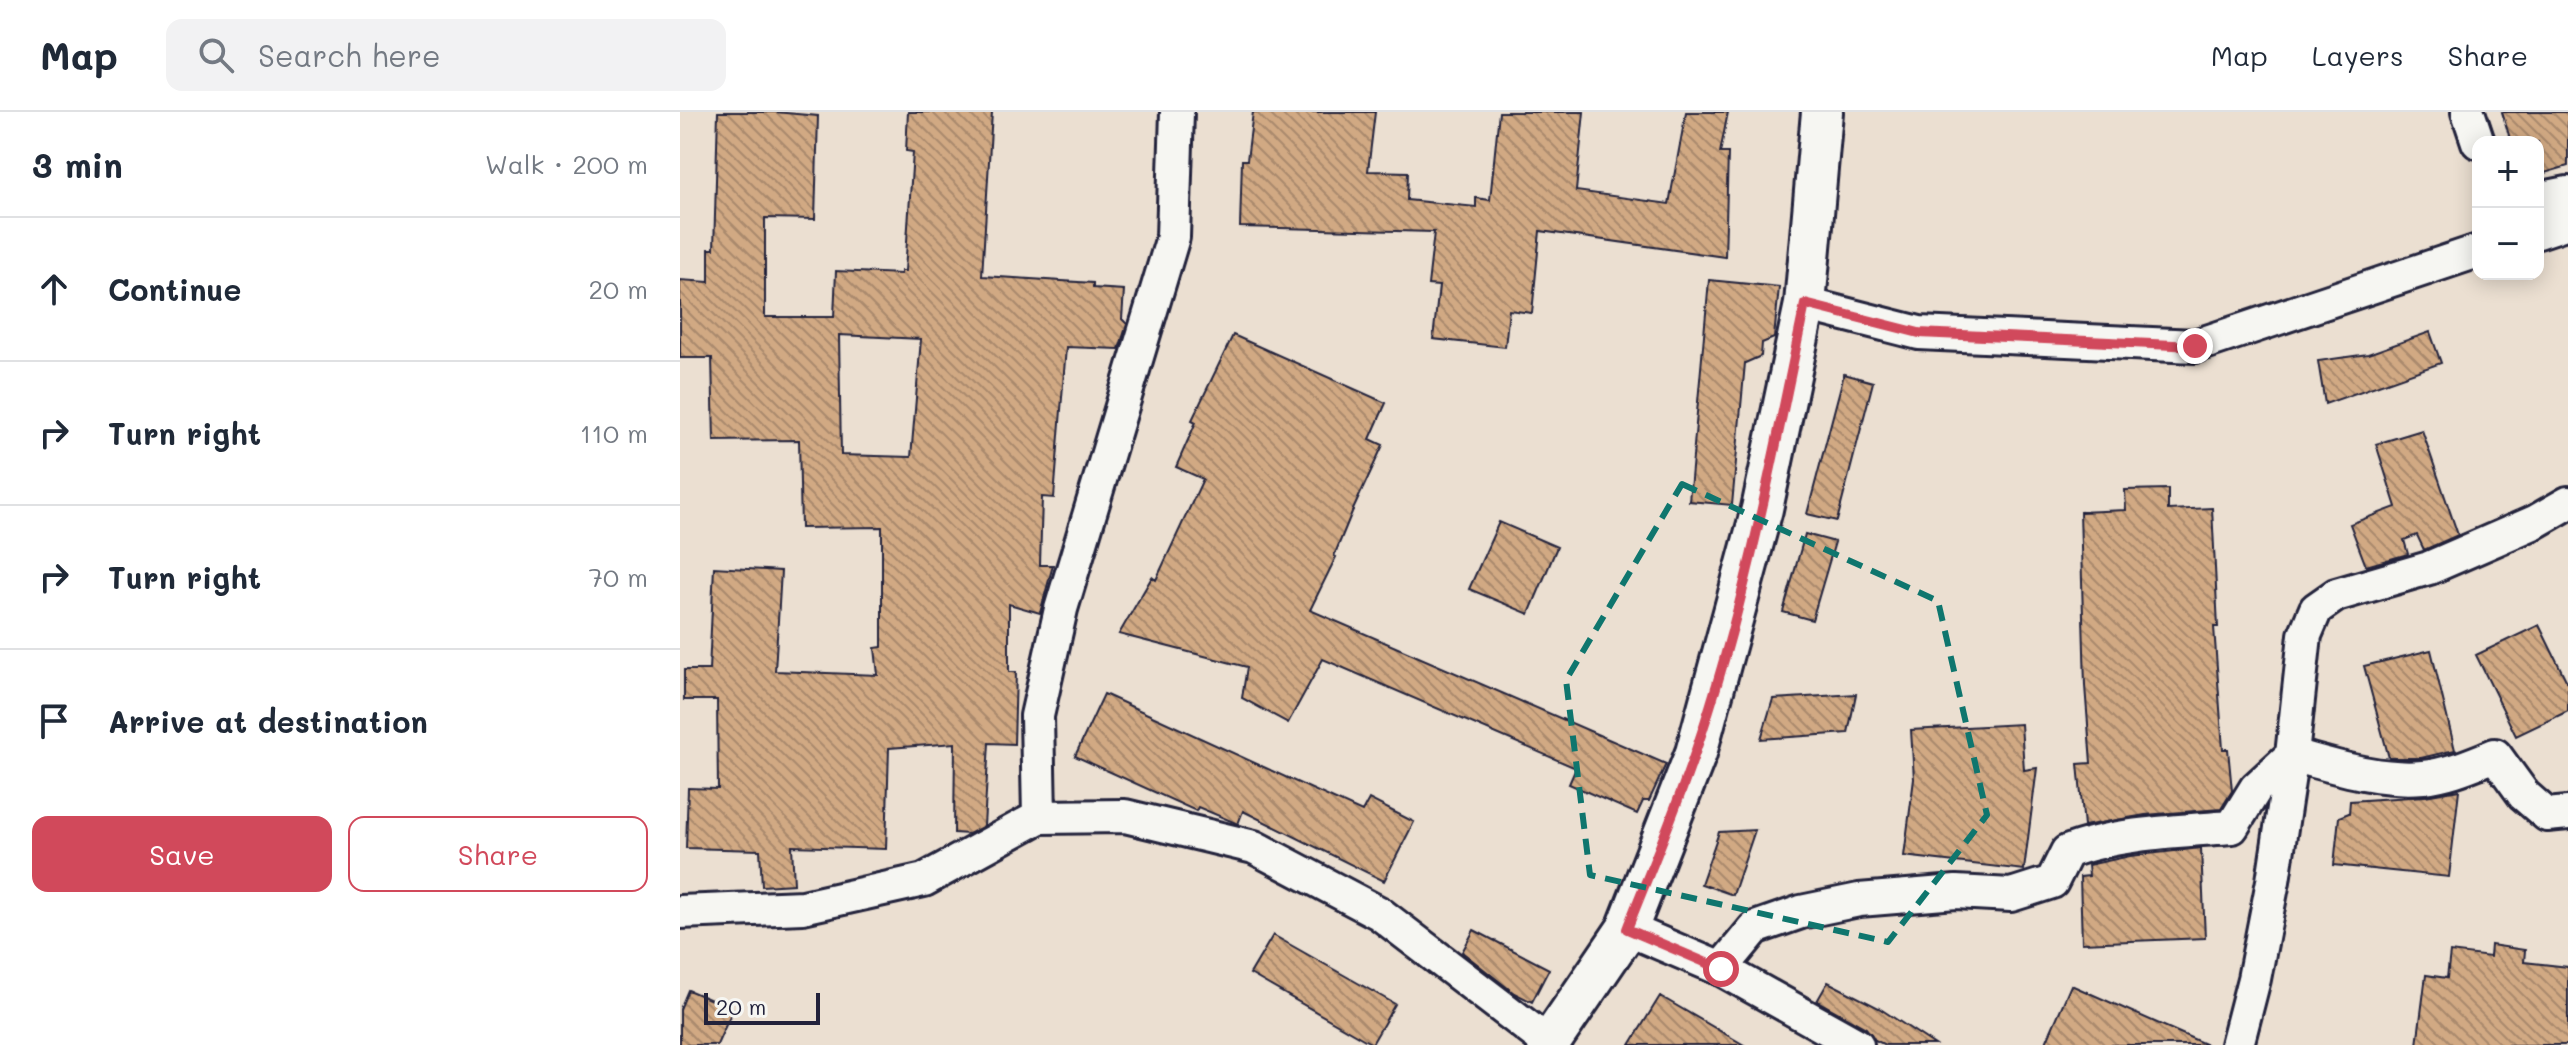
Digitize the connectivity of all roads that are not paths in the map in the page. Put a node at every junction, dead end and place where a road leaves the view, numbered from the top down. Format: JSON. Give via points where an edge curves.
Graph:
{"nodes":[{"id":1,"x":1177,"y":112,"type":"edge"},
{"id":2,"x":1822,"y":112,"type":"edge"},
{"id":3,"x":2468,"y":112,"type":"edge"},
{"id":4,"x":2476,"y":136,"type":"edge"},
{"id":5,"x":2568,"y":193,"type":"edge"},
{"id":6,"x":2544,"y":198,"type":"edge"},
{"id":7,"x":2568,"y":222,"type":"edge"},
{"id":8,"x":2544,"y":230,"type":"edge"},
{"id":9,"x":2472,"y":253,"type":"edge"},
{"id":10,"x":1805,"y":304,"type":"junction"},
{"id":11,"x":2568,"y":503,"type":"edge"},
{"id":12,"x":2292,"y":755,"type":"junction"},
{"id":13,"x":2568,"y":813,"type":"edge"},
{"id":14,"x":1039,"y":817,"type":"junction"},
{"id":15,"x":680,"y":912,"type":"edge"},
{"id":16,"x":1627,"y":929,"type":"junction"},
{"id":17,"x":1721,"y":969,"type":"junction"},
{"id":18,"x":1549,"y":1044,"type":"edge"},
{"id":19,"x":1857,"y":1045,"type":"edge"},
{"id":20,"x":2237,"y":1045,"type":"edge"}],
"edges":[{"from":1,"to":14,"type":"street","via":[[1173,237],[1061,609],[1037,716]]},
{"from":2,"to":10,"type":"street"},
{"from":3,"to":4,"type":"street"},
{"from":5,"to":6,"type":"street"},
{"from":7,"to":8,"type":"street"},
{"from":9,"to":10,"type":"street","via":[[2195,346],[1919,333]]},
{"from":10,"to":16,"type":"street","via":[[1730,634],[1696,753]]},
{"from":11,"to":12,"type":"street","via":[[2429,568],[2336,595],[2316,609],[2305,635]]},
{"from":12,"to":13,"type":"street","via":[[2367,774],[2422,777],[2495,755],[2524,795],[2547,815]]},
{"from":12,"to":17,"type":"street","via":[[2256,788],[2232,827],[2085,845],[2067,852],[2052,882],[2011,895],[1956,892],[1801,912],[1755,928]]},
{"from":12,"to":20,"type":"street","via":[[2270,895]]},
{"from":14,"to":15,"type":"street","via":[[924,880],[803,907]]},
{"from":14,"to":18,"type":"street","via":[[1125,816],[1254,847],[1379,913]]},
{"from":16,"to":17,"type":"street"},
{"from":16,"to":18,"type":"street"},
{"from":17,"to":19,"type":"street"}]}
